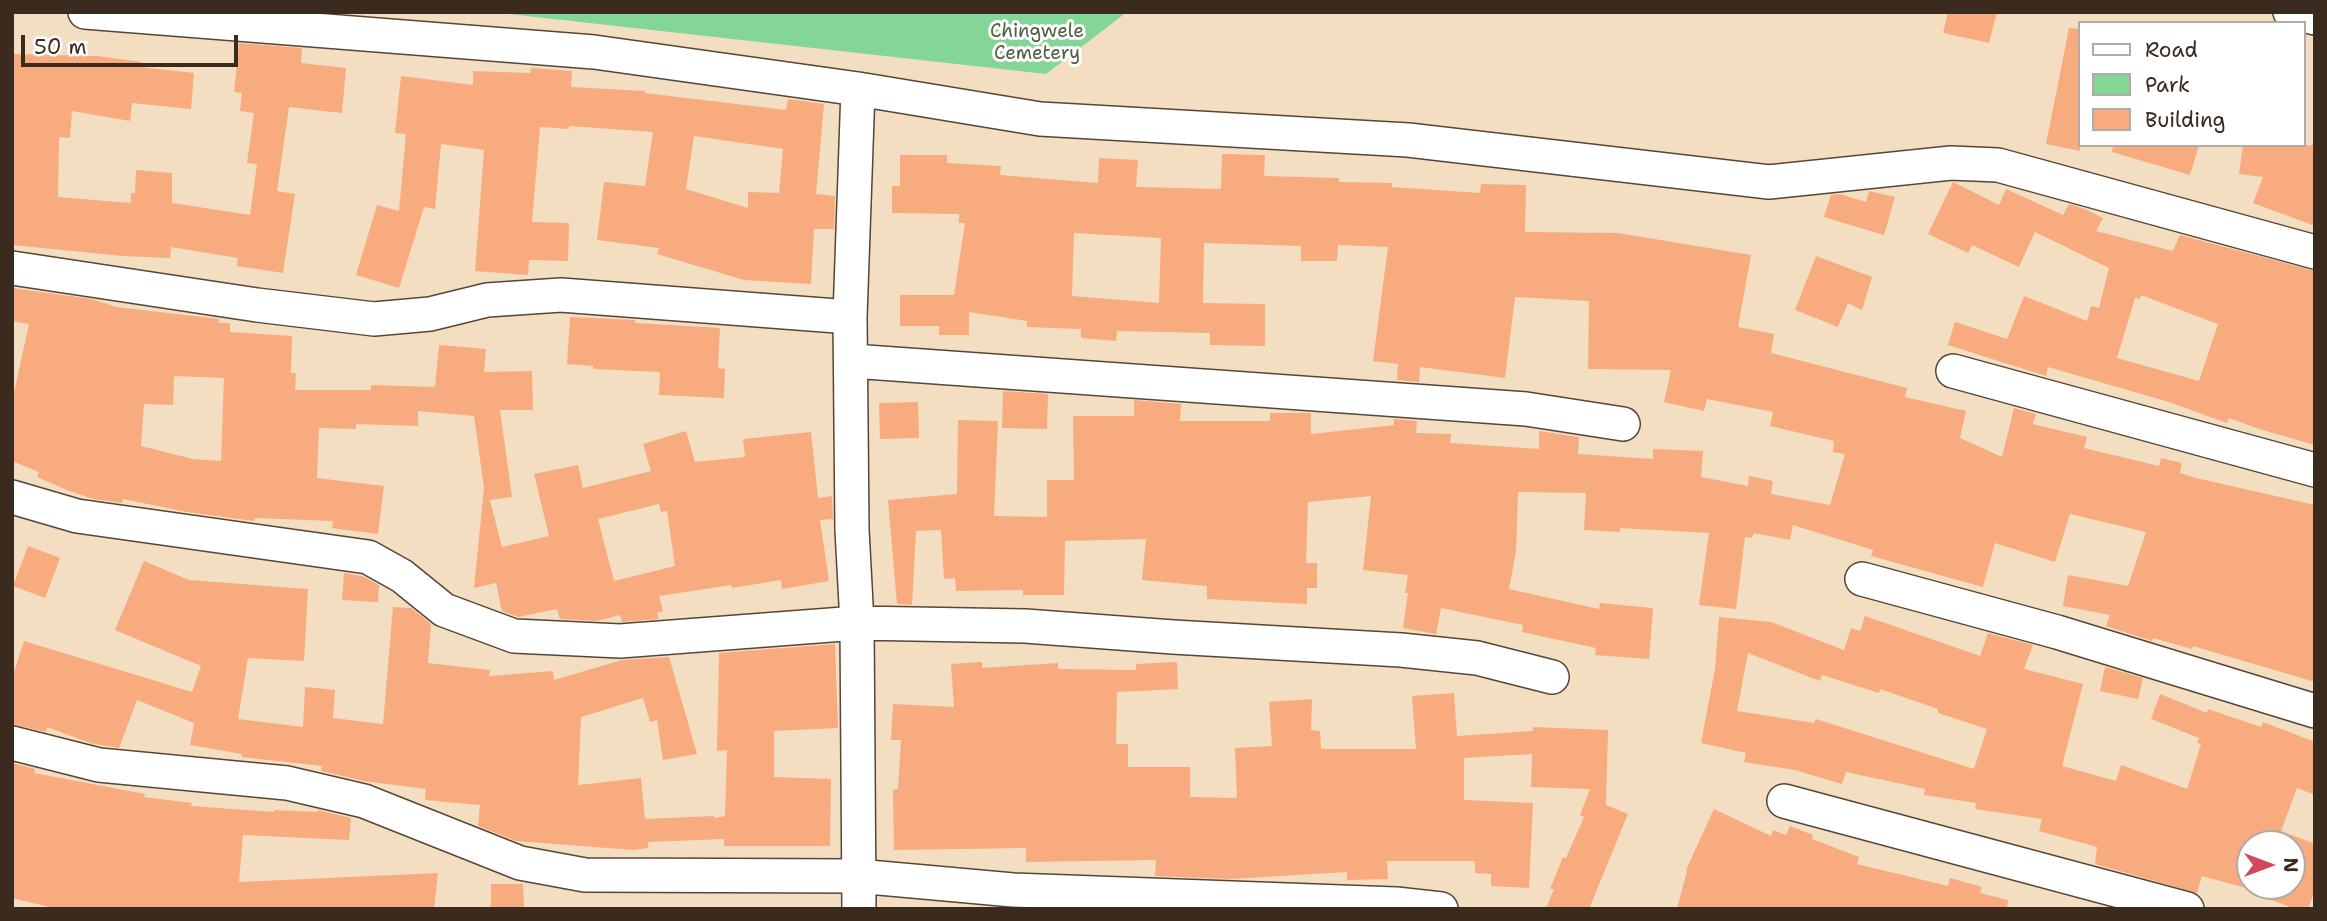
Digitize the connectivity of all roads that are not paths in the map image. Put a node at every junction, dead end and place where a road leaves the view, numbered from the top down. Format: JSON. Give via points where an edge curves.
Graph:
{"nodes":[{"id":1,"x":85,"y":12,"type":"edge"},
{"id":2,"x":2290,"y":12,"type":"edge"},
{"id":3,"x":2315,"y":18,"type":"edge"},
{"id":4,"x":858,"y":89,"type":"junction"},
{"id":5,"x":2315,"y":252,"type":"edge"},
{"id":6,"x":12,"y":268,"type":"edge"},
{"id":7,"x":850,"y":317,"type":"junction"},
{"id":8,"x":852,"y":361,"type":"junction"},
{"id":9,"x":1953,"y":371,"type":"dead end"},
{"id":10,"x":1623,"y":424,"type":"dead end"},
{"id":11,"x":2315,"y":471,"type":"edge"},
{"id":12,"x":12,"y":496,"type":"edge"},
{"id":13,"x":1862,"y":579,"type":"dead end"},
{"id":14,"x":857,"y":623,"type":"junction"},
{"id":15,"x":1552,"y":677,"type":"dead end"},
{"id":16,"x":2315,"y":711,"type":"edge"},
{"id":17,"x":12,"y":743,"type":"edge"},
{"id":18,"x":1784,"y":801,"type":"dead end"},
{"id":19,"x":857,"y":876,"type":"junction"},
{"id":20,"x":859,"y":909,"type":"edge"},
{"id":21,"x":1441,"y":909,"type":"edge"},
{"id":22,"x":2187,"y":909,"type":"edge"}],
"edges":[{"from":1,"to":4,"type":"street","via":[[594,52]]},
{"from":2,"to":3,"type":"street"},
{"from":4,"to":5,"type":"street","via":[[1040,119],[1408,141],[1769,181],[1951,163],[1998,165]]},
{"from":4,"to":7,"type":"street"},
{"from":6,"to":7,"type":"street","via":[[374,319],[430,314],[487,300],[561,296]]},
{"from":7,"to":8,"type":"street"},
{"from":8,"to":10,"type":"street","via":[[1526,408]]},
{"from":8,"to":14,"type":"street"},
{"from":9,"to":11,"type":"street"},
{"from":12,"to":14,"type":"street","via":[[77,516],[368,556],[444,610],[514,635],[620,641]]},
{"from":13,"to":16,"type":"street","via":[[2057,632]]},
{"from":14,"to":15,"type":"street","via":[[1025,626],[1401,650],[1477,658]]},
{"from":14,"to":19,"type":"street"},
{"from":17,"to":19,"type":"street","via":[[99,765],[287,783],[364,801],[520,863],[585,875]]},
{"from":18,"to":22,"type":"street"},
{"from":19,"to":20,"type":"street"},
{"from":19,"to":21,"type":"street","via":[[1013,890]]}]}
